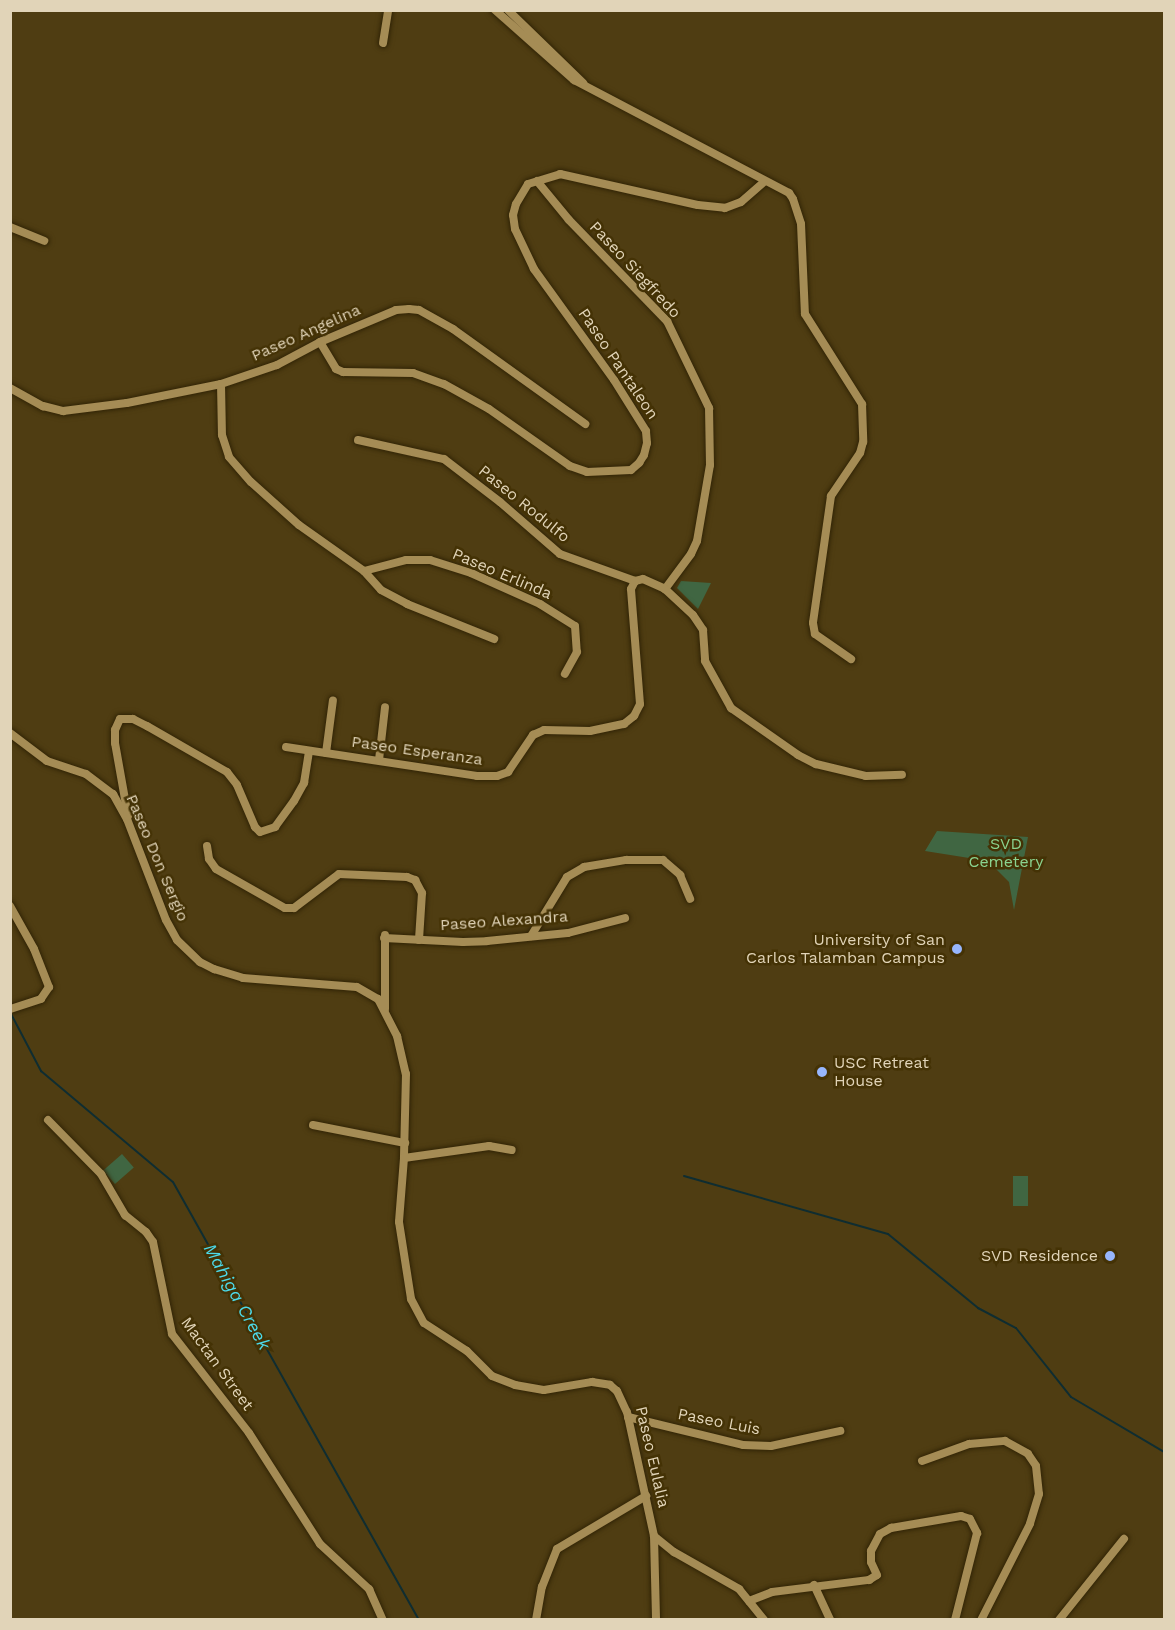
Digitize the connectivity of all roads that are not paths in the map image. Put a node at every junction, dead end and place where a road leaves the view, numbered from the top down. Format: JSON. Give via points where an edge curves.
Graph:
{"nodes":[{"id":1,"x":388,"y":10,"type":"edge"},
{"id":2,"x":495,"y":10,"type":"edge"},
{"id":3,"x":507,"y":10,"type":"edge"},
{"id":4,"x":518,"y":25,"type":"junction"},
{"id":5,"x":383,"y":43,"type":"dead end"},
{"id":6,"x":537,"y":181,"type":"junction"},
{"id":7,"x":764,"y":182,"type":"junction"},
{"id":8,"x":10,"y":227,"type":"edge"},
{"id":9,"x":44,"y":240,"type":"dead end"},
{"id":10,"x":320,"y":342,"type":"junction"},
{"id":11,"x":221,"y":384,"type":"junction"},
{"id":12,"x":10,"y":388,"type":"edge"},
{"id":13,"x":585,"y":424,"type":"dead end"},
{"id":14,"x":358,"y":440,"type":"dead end"},
{"id":15,"x":364,"y":571,"type":"junction"},
{"id":16,"x":635,"y":582,"type":"junction"},
{"id":17,"x":665,"y":589,"type":"junction"},
{"id":18,"x":494,"y":639,"type":"dead end"},
{"id":19,"x":851,"y":659,"type":"dead end"},
{"id":20,"x":565,"y":674,"type":"dead end"},
{"id":21,"x":333,"y":700,"type":"dead end"},
{"id":22,"x":385,"y":707,"type":"dead end"},
{"id":23,"x":10,"y":733,"type":"edge"},
{"id":24,"x":286,"y":747,"type":"dead end"},
{"id":25,"x":309,"y":752,"type":"junction"},
{"id":26,"x":326,"y":753,"type":"junction"},
{"id":27,"x":379,"y":760,"type":"junction"},
{"id":28,"x":903,"y":776,"type":"dead end"},
{"id":29,"x":127,"y":819,"type":"junction"},
{"id":30,"x":207,"y":846,"type":"dead end"},
{"id":31,"x":690,"y":899,"type":"dead end"},
{"id":32,"x":10,"y":906,"type":"edge"},
{"id":33,"x":625,"y":918,"type":"dead end"},
{"id":34,"x":531,"y":936,"type":"junction"},
{"id":35,"x":420,"y":940,"type":"junction"},
{"id":36,"x":12,"y":1009,"type":"edge"},
{"id":37,"x":385,"y":1009,"type":"junction"},
{"id":38,"x":48,"y":1120,"type":"dead end"},
{"id":39,"x":313,"y":1125,"type":"dead end"},
{"id":40,"x":405,"y":1143,"type":"junction"},
{"id":41,"x":512,"y":1150,"type":"dead end"},
{"id":42,"x":404,"y":1158,"type":"junction"},
{"id":43,"x":416,"y":1310,"type":"joint"},
{"id":44,"x":628,"y":1417,"type":"junction"},
{"id":45,"x":840,"y":1431,"type":"dead end"},
{"id":46,"x":922,"y":1461,"type":"dead end"},
{"id":47,"x":646,"y":1496,"type":"junction"},
{"id":48,"x":654,"y":1536,"type":"junction"},
{"id":49,"x":1124,"y":1539,"type":"dead end"},
{"id":50,"x":674,"y":1552,"type":"junction"},
{"id":51,"x":656,"y":1558,"type":"junction"},
{"id":52,"x":814,"y":1585,"type":"junction"},
{"id":53,"x":749,"y":1601,"type":"junction"},
{"id":54,"x":383,"y":1620,"type":"edge"},
{"id":55,"x":536,"y":1620,"type":"edge"},
{"id":56,"x":656,"y":1620,"type":"edge"},
{"id":57,"x":764,"y":1620,"type":"edge"},
{"id":58,"x":830,"y":1620,"type":"edge"},
{"id":59,"x":955,"y":1620,"type":"edge"},
{"id":60,"x":981,"y":1620,"type":"edge"},
{"id":61,"x":1059,"y":1620,"type":"edge"}],
"edges":[{"from":1,"to":5,"type":"street"},
{"from":2,"to":4,"type":"street"},
{"from":3,"to":4,"type":"street"},
{"from":4,"to":7,"type":"street","via":[[585,86]]},
{"from":6,"to":7,"type":"street","via":[[560,174],[725,208],[741,202]]},
{"from":6,"to":10,"type":"street","name":"Paseo Pantaleon","via":[[528,184],[513,215],[520,243],[646,431],[647,443],[639,464],[631,470],[587,472],[570,466],[489,409],[444,384],[412,373],[343,372],[336,369]]},
{"from":6,"to":17,"type":"street","name":"Paseo Siegfredo","via":[[569,220],[667,321],[709,408],[710,465],[697,541]]},
{"from":7,"to":19,"type":"street","via":[[789,194],[799,212],[805,314],[862,404],[860,453],[831,496],[813,624],[815,634]]},
{"from":8,"to":9,"type":"street"},
{"from":10,"to":11,"type":"street","name":"Paseo Angelina","via":[[277,365]]},
{"from":10,"to":13,"type":"street","name":"Paseo Angelina","via":[[396,310],[419,310],[453,329]]},
{"from":11,"to":12,"type":"street","name":"Paseo Angelina","via":[[63,411],[42,406]]},
{"from":11,"to":15,"type":"street","via":[[222,435],[229,457],[300,525]]},
{"from":14,"to":16,"type":"street","name":"Paseo Rodulfo","via":[[444,459],[560,554]]},
{"from":15,"to":18,"type":"street","via":[[381,590],[398,599]]},
{"from":15,"to":20,"type":"street","name":"Paseo Erlinda","via":[[406,560],[430,560],[471,573],[540,604],[575,626],[577,652]]},
{"from":16,"to":17,"type":"street","name":"Paseo Rodulfo","via":[[643,579]]},
{"from":16,"to":27,"type":"street","name":"Paseo Esperanza","via":[[631,589],[639,704],[634,716],[624,723],[591,730],[544,730],[533,735],[508,772],[497,776]]},
{"from":17,"to":28,"type":"street","name":"Paseo Rodulfo","via":[[703,630],[705,661],[731,708],[816,764],[866,777]]},
{"from":21,"to":26,"type":"street"},
{"from":22,"to":27,"type":"street"},
{"from":23,"to":29,"type":"street","name":"Paseo Don Sergio","via":[[47,761],[79,770],[103,785],[118,801]]},
{"from":24,"to":25,"type":"street","name":"Paseo Esperanza"},
{"from":25,"to":26,"type":"street","name":"Paseo Esperanza"},
{"from":25,"to":29,"type":"street","via":[[304,783],[294,801],[275,827],[260,832],[227,772],[133,719],[120,719],[115,730]]},
{"from":26,"to":27,"type":"street","name":"Paseo Esperanza"},
{"from":29,"to":37,"type":"street","name":"Paseo Don Sergio","via":[[166,921],[177,940],[200,962],[243,978],[357,987],[373,995]]},
{"from":30,"to":35,"type":"street","via":[[216,869],[285,908],[294,908],[339,874],[415,880],[422,893]]},
{"from":31,"to":34,"type":"street","via":[[680,875],[663,861],[626,860],[584,867],[567,877]]},
{"from":32,"to":36,"type":"street","via":[[49,987],[41,999]]},
{"from":33,"to":34,"type":"street","name":"Paseo Alexandra","via":[[568,933]]},
{"from":34,"to":35,"type":"street","name":"Paseo Alexandra","via":[[463,942]]},
{"from":35,"to":37,"type":"street","name":"Paseo Alexandra","via":[[385,936]]},
{"from":37,"to":40,"type":"street","name":"Paseo Don Sergio","via":[[404,1059]]},
{"from":38,"to":54,"type":"street","name":"Mactan Street","via":[[101,1174],[125,1215],[153,1242],[172,1334],[249,1433],[320,1544],[369,1589]]},
{"from":39,"to":40,"type":"street"},
{"from":40,"to":42,"type":"street","name":"Paseo Don Sergio"},
{"from":41,"to":42,"type":"street","via":[[489,1146]]},
{"from":42,"to":43,"type":"street","name":"Paseo Don Sergio","via":[[399,1222],[406,1285]]},
{"from":43,"to":44,"type":"street","name":"Paseo Eulalia","via":[[433,1331],[467,1351],[492,1376],[544,1390],[604,1383],[617,1391]]},
{"from":44,"to":45,"type":"street","name":"Paseo Luis","via":[[743,1445],[771,1446]]},
{"from":44,"to":47,"type":"street","name":"Paseo Eulalia"},
{"from":46,"to":60,"type":"street","via":[[969,1444],[1005,1441],[1028,1454],[1036,1466],[1039,1494],[1030,1524]]},
{"from":47,"to":48,"type":"street","name":"Paseo Eulalia"},
{"from":47,"to":55,"type":"street","via":[[557,1549],[542,1587]]},
{"from":48,"to":50,"type":"street"},
{"from":48,"to":51,"type":"street","name":"Paseo Eulalia"},
{"from":49,"to":61,"type":"street"},
{"from":50,"to":51,"type":"street"},
{"from":50,"to":53,"type":"street","via":[[728,1581]]},
{"from":51,"to":56,"type":"street","name":"Paseo Eulalia"},
{"from":52,"to":53,"type":"street","via":[[764,1594]]},
{"from":52,"to":58,"type":"street"},
{"from":52,"to":59,"type":"street","via":[[869,1580],[877,1575],[871,1562],[874,1540],[891,1528],[961,1516],[970,1519],[977,1533]]},
{"from":53,"to":57,"type":"street"}]}
